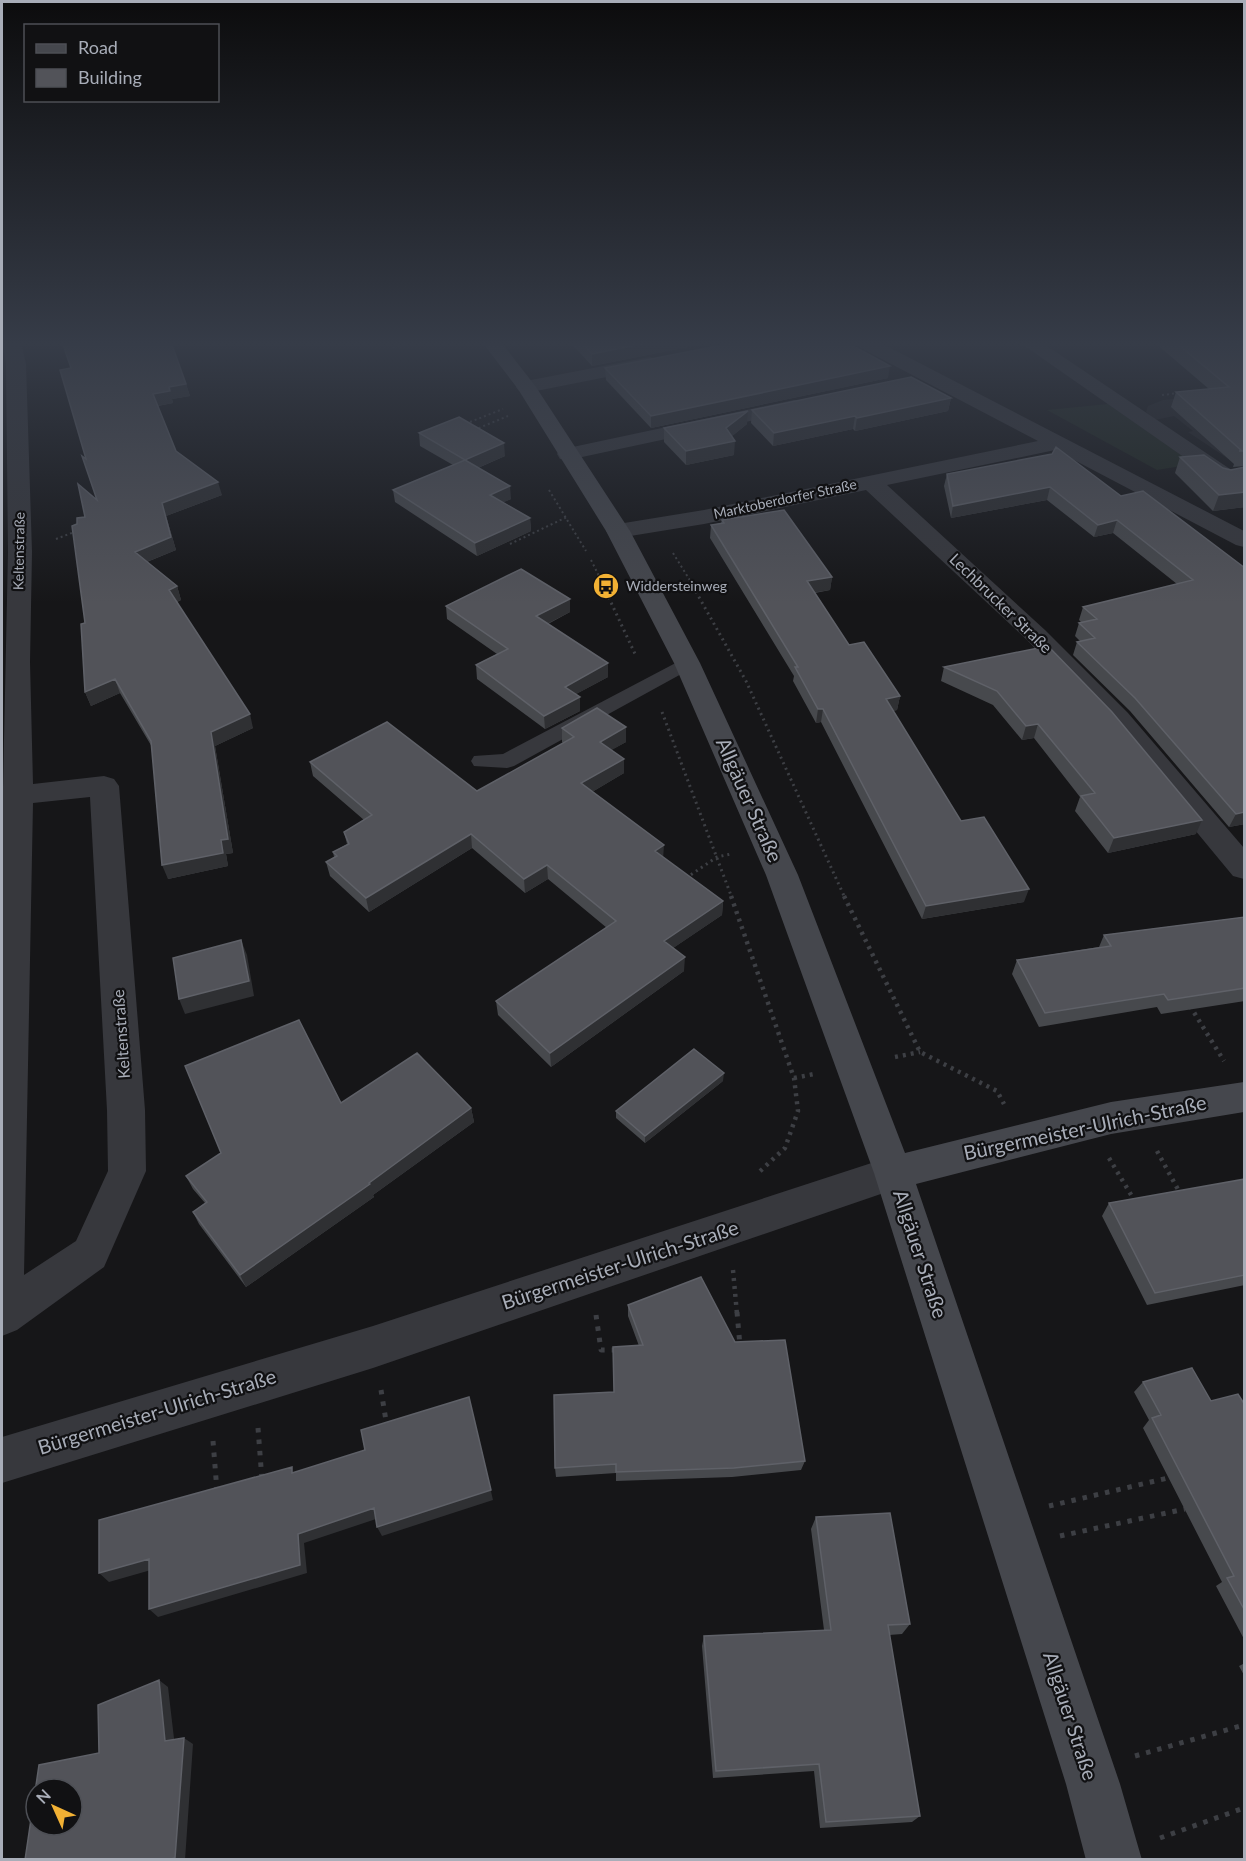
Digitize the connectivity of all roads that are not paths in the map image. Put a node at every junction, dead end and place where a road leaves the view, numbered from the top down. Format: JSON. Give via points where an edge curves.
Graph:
{"nodes":[{"id":1,"x":17,"y":429,"type":"edge"},
{"id":2,"x":552,"y":429,"type":"edge"},
{"id":3,"x":688,"y":429,"type":"edge"},
{"id":4,"x":1030,"y":429,"type":"edge"},
{"id":5,"x":1156,"y":429,"type":"edge"},
{"id":6,"x":1058,"y":443,"type":"junction"},
{"id":7,"x":568,"y":454,"type":"junction"},
{"id":8,"x":1245,"y":474,"type":"edge"},
{"id":9,"x":870,"y":481,"type":"junction"},
{"id":10,"x":618,"y":531,"type":"junction"},
{"id":11,"x":1245,"y":540,"type":"edge"},
{"id":12,"x":687,"y":663,"type":"junction"},
{"id":13,"x":481,"y":761,"type":"dead end"},
{"id":14,"x":18,"y":795,"type":"junction"},
{"id":15,"x":1245,"y":868,"type":"edge"},
{"id":16,"x":1245,"y":1097,"type":"edge"},
{"id":17,"x":893,"y":1173,"type":"junction"},
{"id":18,"x":2,"y":1315,"type":"edge"},
{"id":19,"x":2,"y":1460,"type":"edge"},
{"id":20,"x":1114,"y":1857,"type":"edge"}],
"edges":[{"from":1,"to":14,"type":"street","name":"Keltenstraße"},
{"from":2,"to":7,"type":"main road","name":"Allgäuer Straße"},
{"from":3,"to":7,"type":"street"},
{"from":4,"to":6,"type":"street"},
{"from":5,"to":8,"type":"street","via":[[1226,476]]},
{"from":6,"to":9,"type":"street","name":"Marktoberdorfer Straße"},
{"from":6,"to":11,"type":"street"},
{"from":7,"to":10,"type":"main road","name":"Allgäuer Straße"},
{"from":9,"to":10,"type":"street","name":"Marktoberdorfer Straße"},
{"from":9,"to":15,"type":"street","name":"Lechbrucker Straße","via":[[1036,635],[1118,719]]},
{"from":10,"to":12,"type":"main road","name":"Allgäuer Straße"},
{"from":12,"to":13,"type":"lane","via":[[507,761]]},
{"from":12,"to":17,"type":"main road","name":"Allgäuer Straße","via":[[782,875]]},
{"from":14,"to":18,"type":"street","name":"Keltenstraße"},
{"from":14,"to":18,"type":"street","name":"Keltenstraße","via":[[104,786],[126,1110],[126,1171],[90,1254]]},
{"from":16,"to":17,"type":"main road","name":"Bürgermeister-Ulrich-Straße","via":[[1136,1113]]},
{"from":17,"to":19,"type":"street","name":"Bürgermeister-Ulrich-Straße","via":[[373,1347]]},
{"from":17,"to":20,"type":"main road","name":"Allgäuer Straße"}]}
